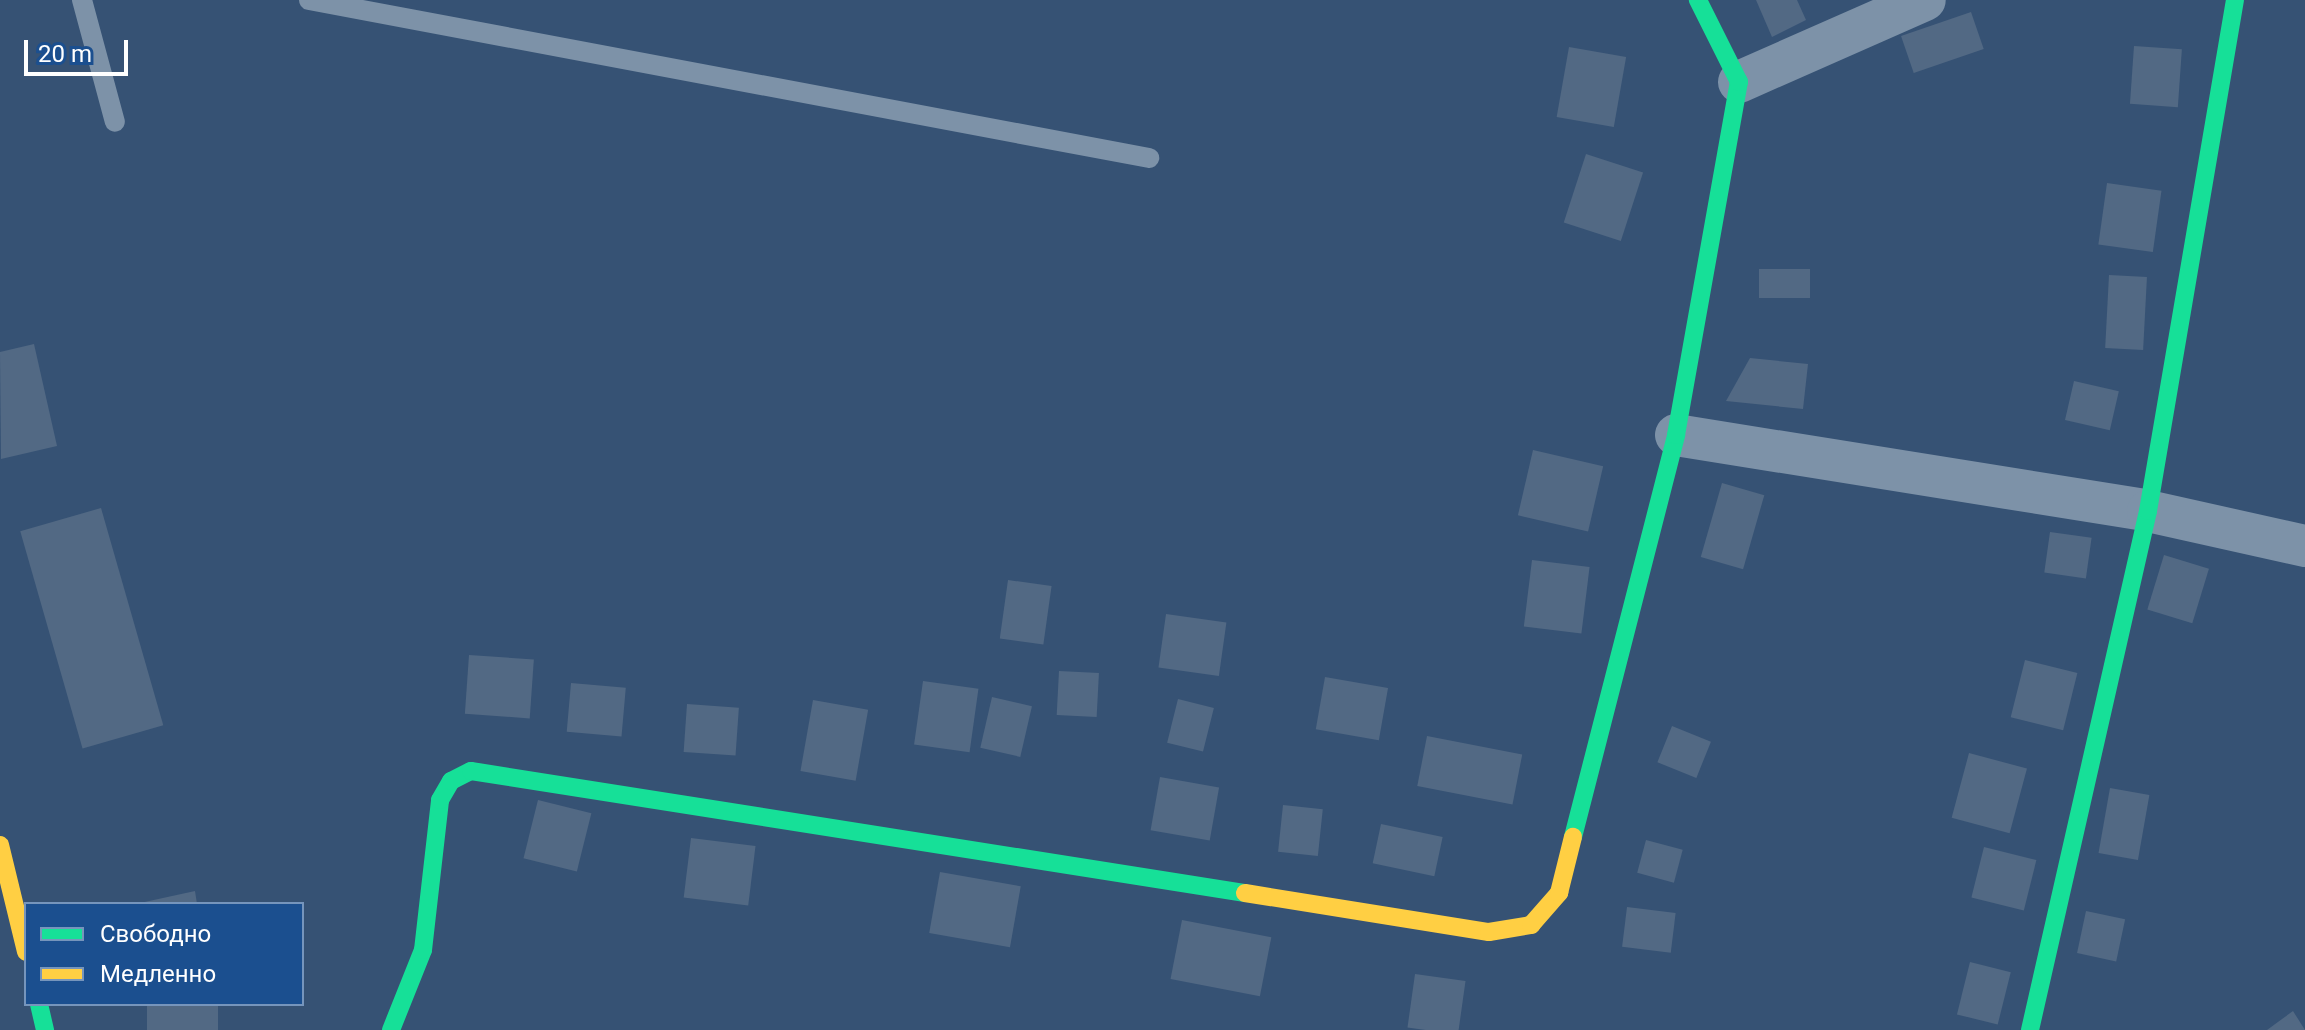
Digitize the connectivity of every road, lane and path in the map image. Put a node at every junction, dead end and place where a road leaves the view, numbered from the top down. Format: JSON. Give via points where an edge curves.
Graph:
{"nodes":[{"id":1,"x":82,"y":0,"type":"edge"},
{"id":2,"x":309,"y":0,"type":"edge"},
{"id":3,"x":1698,"y":0,"type":"edge"},
{"id":4,"x":1925,"y":0,"type":"edge"},
{"id":5,"x":2235,"y":0,"type":"edge"},
{"id":6,"x":1739,"y":82,"type":"junction"},
{"id":7,"x":115,"y":122,"type":"dead end"},
{"id":8,"x":1149,"y":158,"type":"dead end"},
{"id":9,"x":1676,"y":435,"type":"junction"},
{"id":10,"x":2148,"y":511,"type":"junction"},
{"id":11,"x":2305,"y":546,"type":"edge"},
{"id":12,"x":0,"y":845,"type":"edge"},
{"id":13,"x":24,"y":944,"type":"edge"},
{"id":14,"x":39,"y":1006,"type":"edge"},
{"id":15,"x":45,"y":1030,"type":"edge"},
{"id":16,"x":391,"y":1030,"type":"edge"},
{"id":17,"x":2030,"y":1030,"type":"edge"}],
"edges":[{"from":1,"to":7,"type":"lane"},
{"from":2,"to":8,"type":"lane"},
{"from":3,"to":6,"type":"street"},
{"from":4,"to":6,"type":"street"},
{"from":5,"to":10,"type":"street"},
{"from":6,"to":9,"type":"street"},
{"from":9,"to":10,"type":"street"},
{"from":9,"to":16,"type":"street","via":[[1559,893],[1531,925],[1489,932],[471,771],[451,781],[440,800],[423,950]]},
{"from":10,"to":11,"type":"street"},
{"from":10,"to":17,"type":"street"},
{"from":12,"to":13,"type":"street"},
{"from":14,"to":15,"type":"street"}]}
